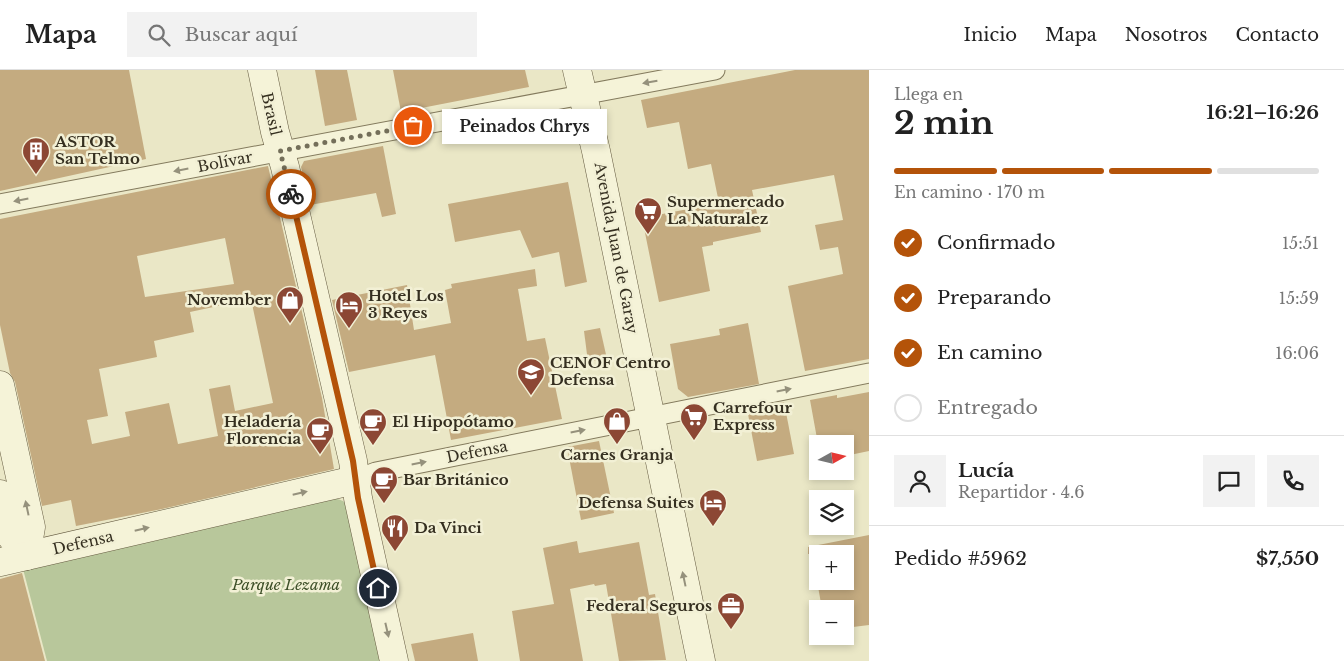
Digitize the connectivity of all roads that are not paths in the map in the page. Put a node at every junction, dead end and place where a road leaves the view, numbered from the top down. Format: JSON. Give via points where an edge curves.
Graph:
{"nodes":[{"id":1,"x":262,"y":70,"type":"edge"},
{"id":2,"x":715,"y":70,"type":"edge"},
{"id":3,"x":580,"y":82,"type":"edge"},
{"id":4,"x":280,"y":151,"type":"junction"},
{"id":5,"x":0,"y":204,"type":"edge"},
{"id":6,"x":869,"y":373,"type":"edge"},
{"id":7,"x":0,"y":385,"type":"edge"},
{"id":8,"x":650,"y":417,"type":"junction"},
{"id":9,"x":355,"y":480,"type":"junction"},
{"id":10,"x":0,"y":494,"type":"edge"},
{"id":11,"x":13,"y":559,"type":"edge"},
{"id":12,"x":394,"y":661,"type":"edge"},
{"id":13,"x":701,"y":661,"type":"edge"}],
"edges":[{"from":1,"to":4,"type":"main road","name":"Brasil"},
{"from":2,"to":3,"type":"street","name":"Bolívar","one_way":true},
{"from":3,"to":4,"type":"street","name":"Bolívar"},
{"from":3,"to":8,"type":"main road","name":"Avenida Juan de Garay"},
{"from":4,"to":5,"type":"street","name":"Bolívar","one_way":true},
{"from":4,"to":9,"type":"main road","name":"Brasil"},
{"from":8,"to":6,"type":"street","name":"Defensa","one_way":true},
{"from":11,"to":7,"type":"main road","one_way":true,"via":[[31,526]]},
{"from":9,"to":8,"type":"street","name":"Defensa","one_way":true,"via":[[376,472]]},
{"from":13,"to":8,"type":"main road","name":"Avenida Juan de Garay","one_way":true},
{"from":11,"to":9,"type":"main road","name":"Defensa","one_way":true},
{"from":9,"to":12,"type":"main road","name":"Brasil","one_way":true},
{"from":10,"to":11,"type":"main road"}]}
